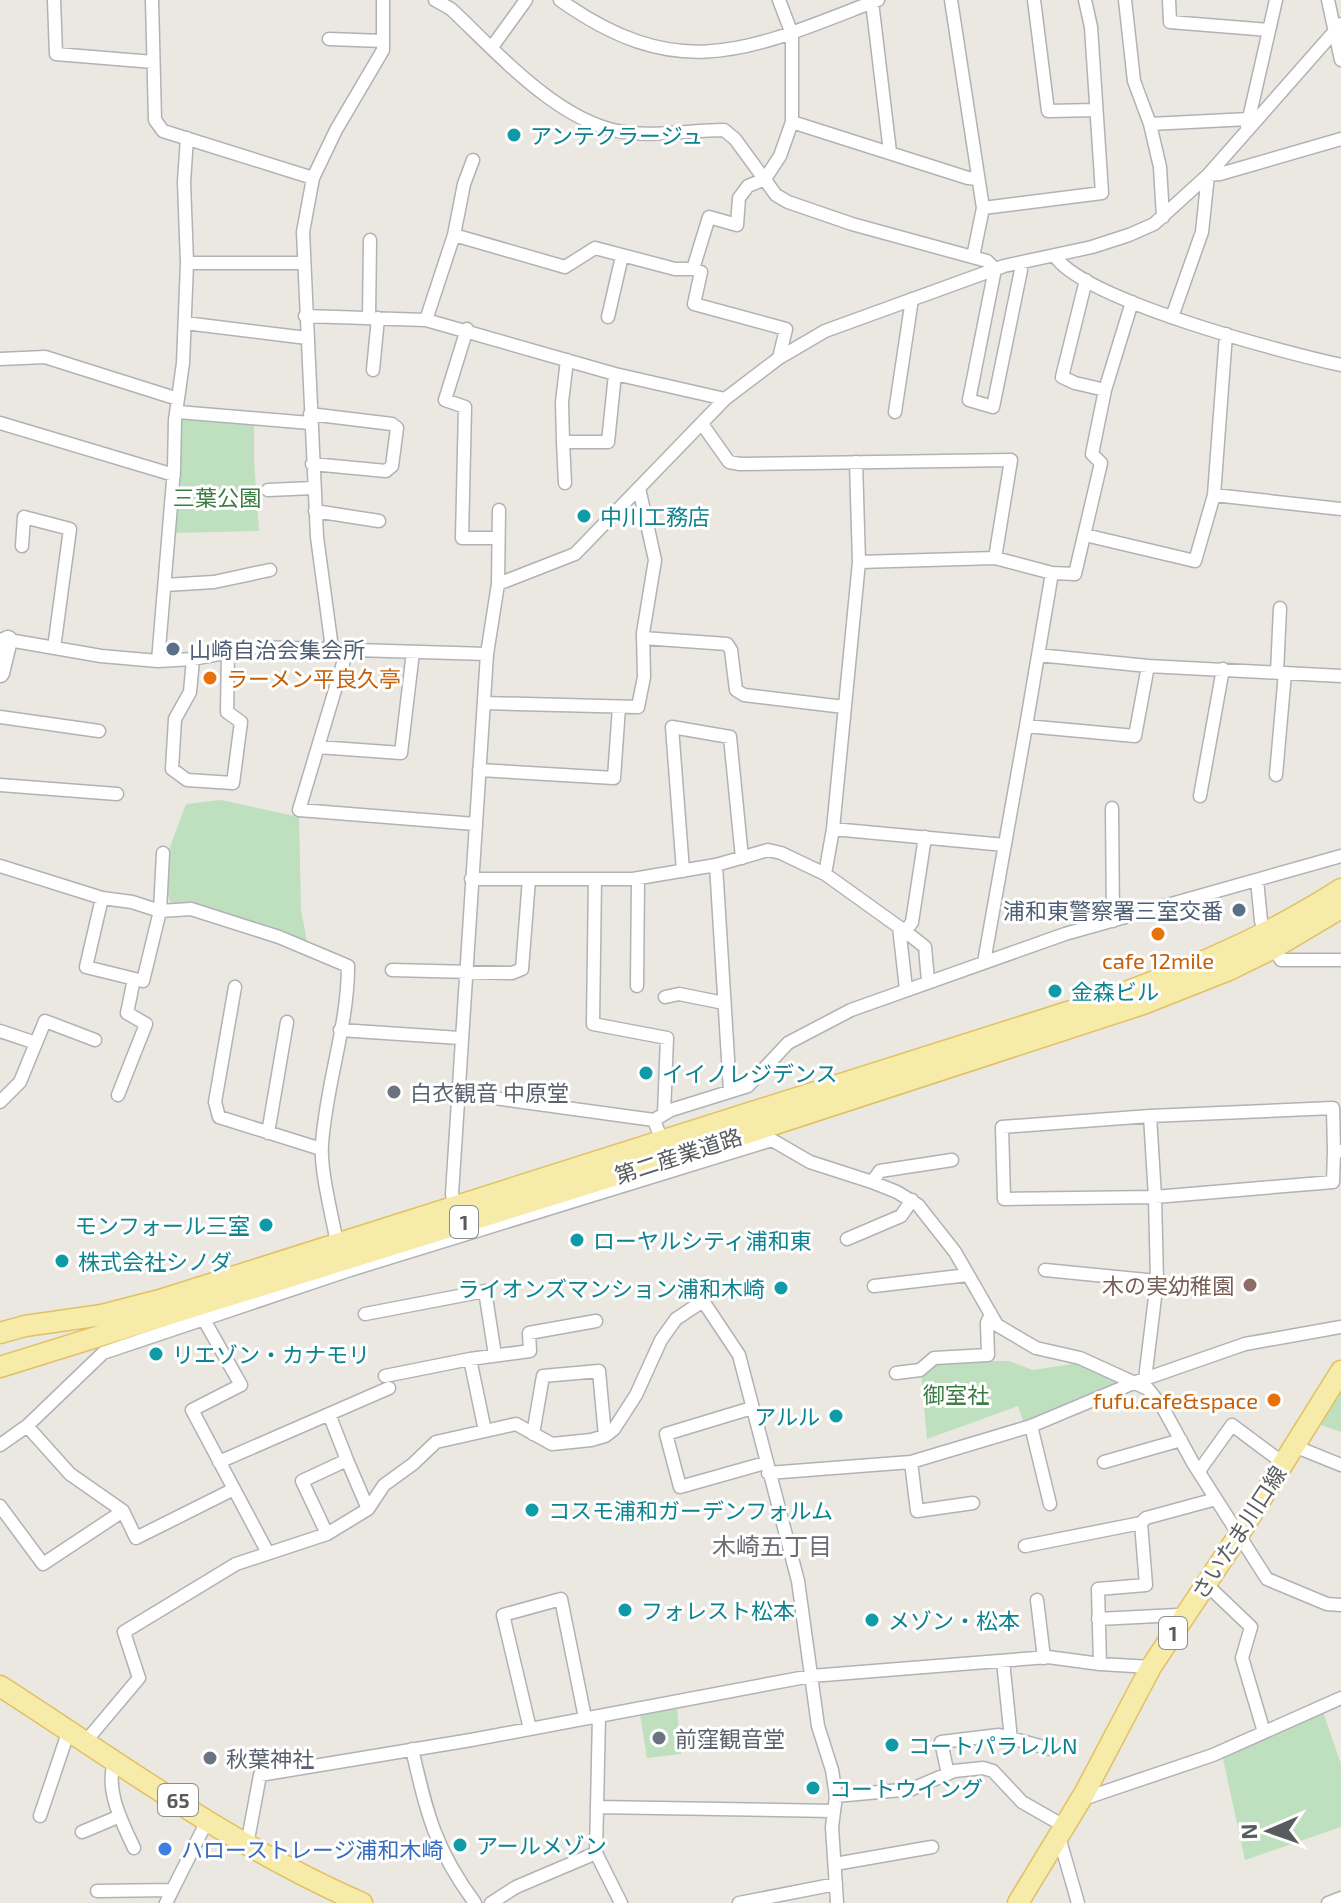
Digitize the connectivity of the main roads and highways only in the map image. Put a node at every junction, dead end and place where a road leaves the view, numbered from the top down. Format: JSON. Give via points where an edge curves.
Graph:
{"nodes":[{"id":1,"x":1341,"y":889,"type":"edge"},
{"id":2,"x":1341,"y":908,"type":"edge"},
{"id":3,"x":1270,"y":941,"type":"junction"},
{"id":4,"x":0,"y":1333,"type":"edge"},
{"id":5,"x":0,"y":1367,"type":"edge"},
{"id":6,"x":1341,"y":1371,"type":"edge"},
{"id":7,"x":0,"y":1686,"type":"edge"},
{"id":8,"x":362,"y":1903,"type":"edge"},
{"id":9,"x":1018,"y":1903,"type":"edge"}],
"edges":[{"from":1,"to":3,"type":"main road","name":"第二産業道路","number":"1"},
{"from":2,"to":3,"type":"main road","name":"第二産業道路","number":"1"},
{"from":3,"to":4,"type":"main road","name":"第二産業道路","number":"1","via":[[1138,988],[125,1310]]},
{"from":3,"to":5,"type":"main road","name":"第二産業道路","number":"1","via":[[1186,987],[1080,1025]]},
{"from":6,"to":9,"type":"main road","name":"さいたま川口線","number":"1","via":[[1151,1667]]},
{"from":7,"to":8,"type":"main road","number":"65","via":[[247,1845]]}]}
